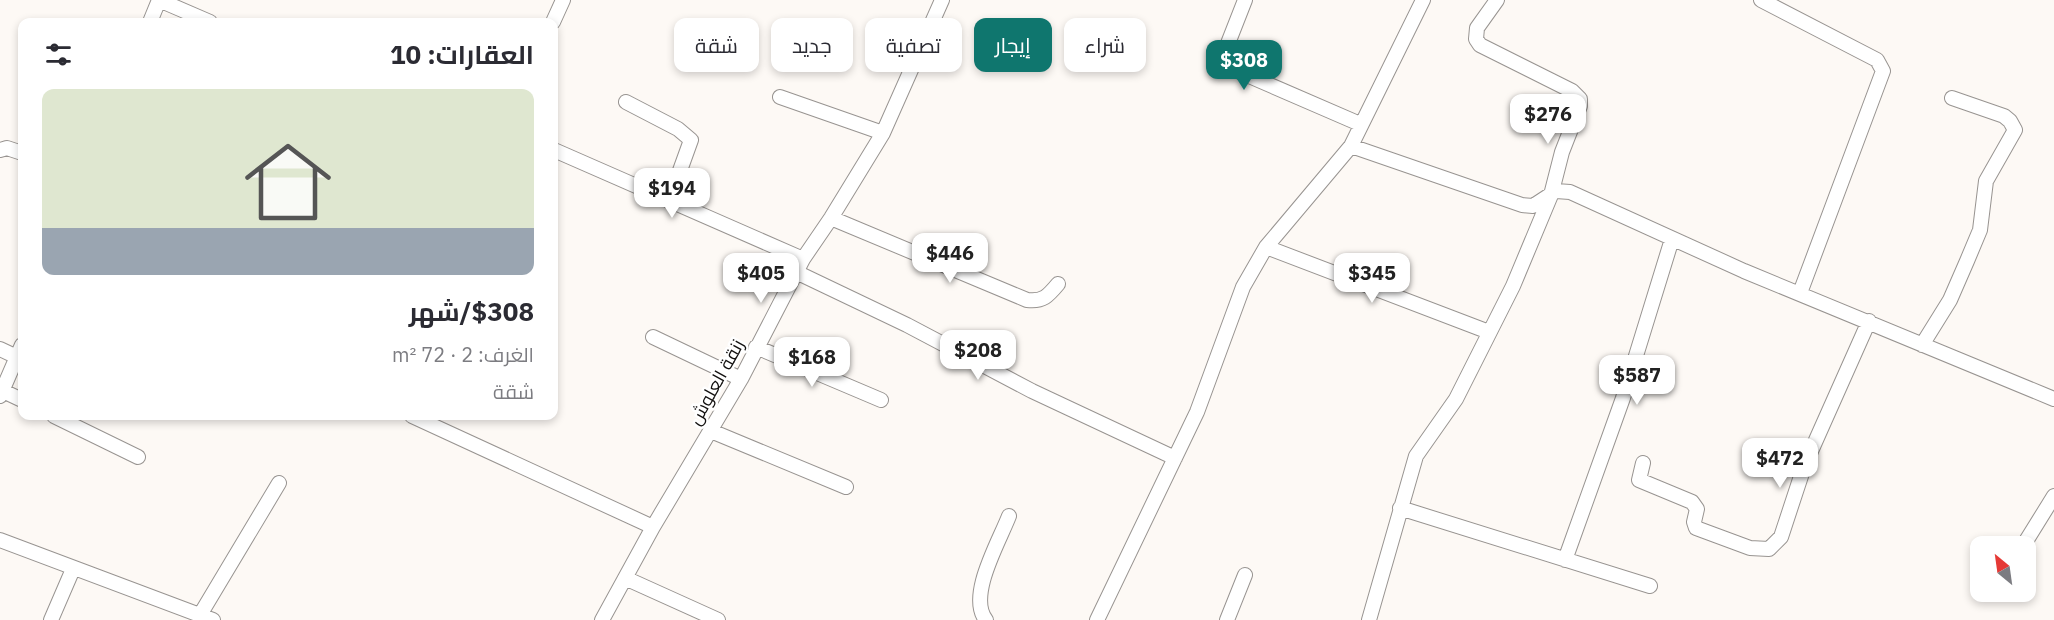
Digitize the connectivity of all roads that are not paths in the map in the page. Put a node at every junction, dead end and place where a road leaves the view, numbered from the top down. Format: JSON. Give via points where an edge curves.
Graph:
{"nodes":[{"id":1,"x":159,"y":0,"type":"edge"},
{"id":2,"x":562,"y":0,"type":"edge"},
{"id":3,"x":1245,"y":0,"type":"edge"},
{"id":4,"x":1423,"y":0,"type":"edge"},
{"id":5,"x":1497,"y":0,"type":"edge"},
{"id":6,"x":1761,"y":0,"type":"edge"},
{"id":7,"x":938,"y":1,"type":"edge"},
{"id":8,"x":152,"y":18,"type":"edge"},
{"id":9,"x":201,"y":18,"type":"edge"},
{"id":10,"x":555,"y":18,"type":"edge"},
{"id":11,"x":780,"y":97,"type":"dead end"},
{"id":12,"x":1952,"y":98,"type":"dead end"},
{"id":13,"x":626,"y":102,"type":"dead end"},
{"id":14,"x":1360,"y":124,"type":"junction"},
{"id":15,"x":883,"y":133,"type":"junction"},
{"id":16,"x":1351,"y":146,"type":"junction"},
{"id":17,"x":0,"y":150,"type":"edge"},
{"id":18,"x":18,"y":152,"type":"edge"},
{"id":19,"x":558,"y":152,"type":"edge"},
{"id":20,"x":1551,"y":195,"type":"junction"},
{"id":21,"x":669,"y":201,"type":"junction"},
{"id":22,"x":831,"y":219,"type":"junction"},
{"id":23,"x":1672,"y":239,"type":"junction"},
{"id":24,"x":1266,"y":247,"type":"junction"},
{"id":25,"x":799,"y":266,"type":"junction"},
{"id":26,"x":1058,"y":284,"type":"dead end"},
{"id":27,"x":1800,"y":293,"type":"junction"},
{"id":28,"x":1869,"y":321,"type":"junction"},
{"id":29,"x":1489,"y":332,"type":"junction"},
{"id":30,"x":653,"y":337,"type":"dead end"},
{"id":31,"x":1922,"y":345,"type":"junction"},
{"id":32,"x":756,"y":347,"type":"junction"},
{"id":33,"x":0,"y":350,"type":"edge"},
{"id":34,"x":18,"y":351,"type":"edge"},
{"id":35,"x":18,"y":355,"type":"edge"},
{"id":36,"x":741,"y":380,"type":"junction"},
{"id":37,"x":1,"y":393,"type":"edge"},
{"id":38,"x":18,"y":399,"type":"edge"},
{"id":39,"x":2054,"y":399,"type":"edge"},
{"id":40,"x":881,"y":400,"type":"dead end"},
{"id":41,"x":62,"y":420,"type":"edge"},
{"id":42,"x":421,"y":420,"type":"edge"},
{"id":43,"x":711,"y":431,"type":"junction"},
{"id":44,"x":138,"y":457,"type":"dead end"},
{"id":45,"x":1175,"y":458,"type":"junction"},
{"id":46,"x":1643,"y":463,"type":"dead end"},
{"id":47,"x":279,"y":483,"type":"dead end"},
{"id":48,"x":846,"y":487,"type":"dead end"},
{"id":49,"x":2054,"y":495,"type":"edge"},
{"id":50,"x":1400,"y":508,"type":"junction"},
{"id":51,"x":1009,"y":516,"type":"dead end"},
{"id":52,"x":653,"y":527,"type":"junction"},
{"id":53,"x":2029,"y":536,"type":"edge"},
{"id":54,"x":0,"y":540,"type":"edge"},
{"id":55,"x":1565,"y":560,"type":"junction"},
{"id":56,"x":73,"y":569,"type":"junction"},
{"id":57,"x":1245,"y":575,"type":"dead end"},
{"id":58,"x":625,"y":578,"type":"junction"},
{"id":59,"x":1650,"y":586,"type":"dead end"},
{"id":60,"x":206,"y":617,"type":"edge"},
{"id":61,"x":51,"y":620,"type":"edge"},
{"id":62,"x":602,"y":620,"type":"edge"},
{"id":63,"x":718,"y":620,"type":"edge"},
{"id":64,"x":986,"y":620,"type":"edge"},
{"id":65,"x":1097,"y":620,"type":"edge"},
{"id":66,"x":1227,"y":620,"type":"edge"},
{"id":67,"x":1369,"y":620,"type":"edge"}],
"edges":[{"from":1,"to":8,"type":"street"},
{"from":1,"to":9,"type":"street"},
{"from":2,"to":10,"type":"street"},
{"from":3,"to":14,"type":"street","via":[[1225,51],[1226,63]]},
{"from":4,"to":14,"type":"street"},
{"from":5,"to":20,"type":"street","via":[[1477,28],[1480,45],[1572,91],[1580,99]]},
{"from":6,"to":27,"type":"street","via":[[1877,60],[1883,71]]},
{"from":7,"to":15,"type":"street","name":"زنقة العلوش"},
{"from":11,"to":15,"type":"street"},
{"from":12,"to":31,"type":"street","via":[[2004,116],[2015,130],[1986,181],[1980,230],[1967,261],[1950,300]]},
{"from":13,"to":21,"type":"street","via":[[691,140]]},
{"from":14,"to":16,"type":"street"},
{"from":15,"to":22,"type":"street","name":"زنقة العلوش"},
{"from":16,"to":20,"type":"street","via":[[1522,205],[1538,205]]},
{"from":16,"to":24,"type":"street"},
{"from":17,"to":18,"type":"street"},
{"from":19,"to":21,"type":"street"},
{"from":20,"to":23,"type":"street","via":[[1562,190],[1570,192]]},
{"from":20,"to":29,"type":"street"},
{"from":21,"to":25,"type":"street"},
{"from":22,"to":25,"type":"street","name":"زنقة العلوش"},
{"from":22,"to":26,"type":"street","via":[[1027,300],[1039,302]]},
{"from":23,"to":27,"type":"street"},
{"from":23,"to":55,"type":"street","via":[[1623,398]]},
{"from":24,"to":29,"type":"street"},
{"from":24,"to":45,"type":"street","via":[[1243,287],[1197,412]]},
{"from":25,"to":32,"type":"street","name":"زنقة العلوش"},
{"from":25,"to":45,"type":"street","via":[[1032,392]]},
{"from":27,"to":28,"type":"street"},
{"from":28,"to":31,"type":"street"},
{"from":28,"to":46,"type":"street","via":[[1804,467],[1777,544],[1760,551],[1699,530],[1695,525],[1697,508],[1692,502],[1639,480]]},
{"from":29,"to":50,"type":"street","via":[[1456,399],[1416,456]]},
{"from":30,"to":36,"type":"street"},
{"from":31,"to":39,"type":"street"},
{"from":32,"to":36,"type":"street","name":"زنقة العلوش"},
{"from":32,"to":40,"type":"street"},
{"from":33,"to":34,"type":"street"},
{"from":35,"to":37,"type":"street"},
{"from":36,"to":43,"type":"street","name":"زنقة العلوش"},
{"from":37,"to":38,"type":"street"},
{"from":41,"to":44,"type":"street"},
{"from":42,"to":52,"type":"street"},
{"from":43,"to":48,"type":"street"},
{"from":43,"to":52,"type":"street","name":"زنقة العلوش"},
{"from":45,"to":65,"type":"street"},
{"from":47,"to":60,"type":"street"},
{"from":49,"to":53,"type":"street"},
{"from":50,"to":55,"type":"street"},
{"from":50,"to":67,"type":"street"},
{"from":51,"to":64,"type":"street","via":[[979,591],[979,606]]},
{"from":52,"to":58,"type":"street","name":"زنقة العلوش"},
{"from":54,"to":56,"type":"street"},
{"from":55,"to":59,"type":"street"},
{"from":56,"to":60,"type":"street"},
{"from":56,"to":61,"type":"street"},
{"from":57,"to":66,"type":"street"},
{"from":58,"to":62,"type":"street","name":"زنقة العلوش"},
{"from":58,"to":63,"type":"street"}]}
